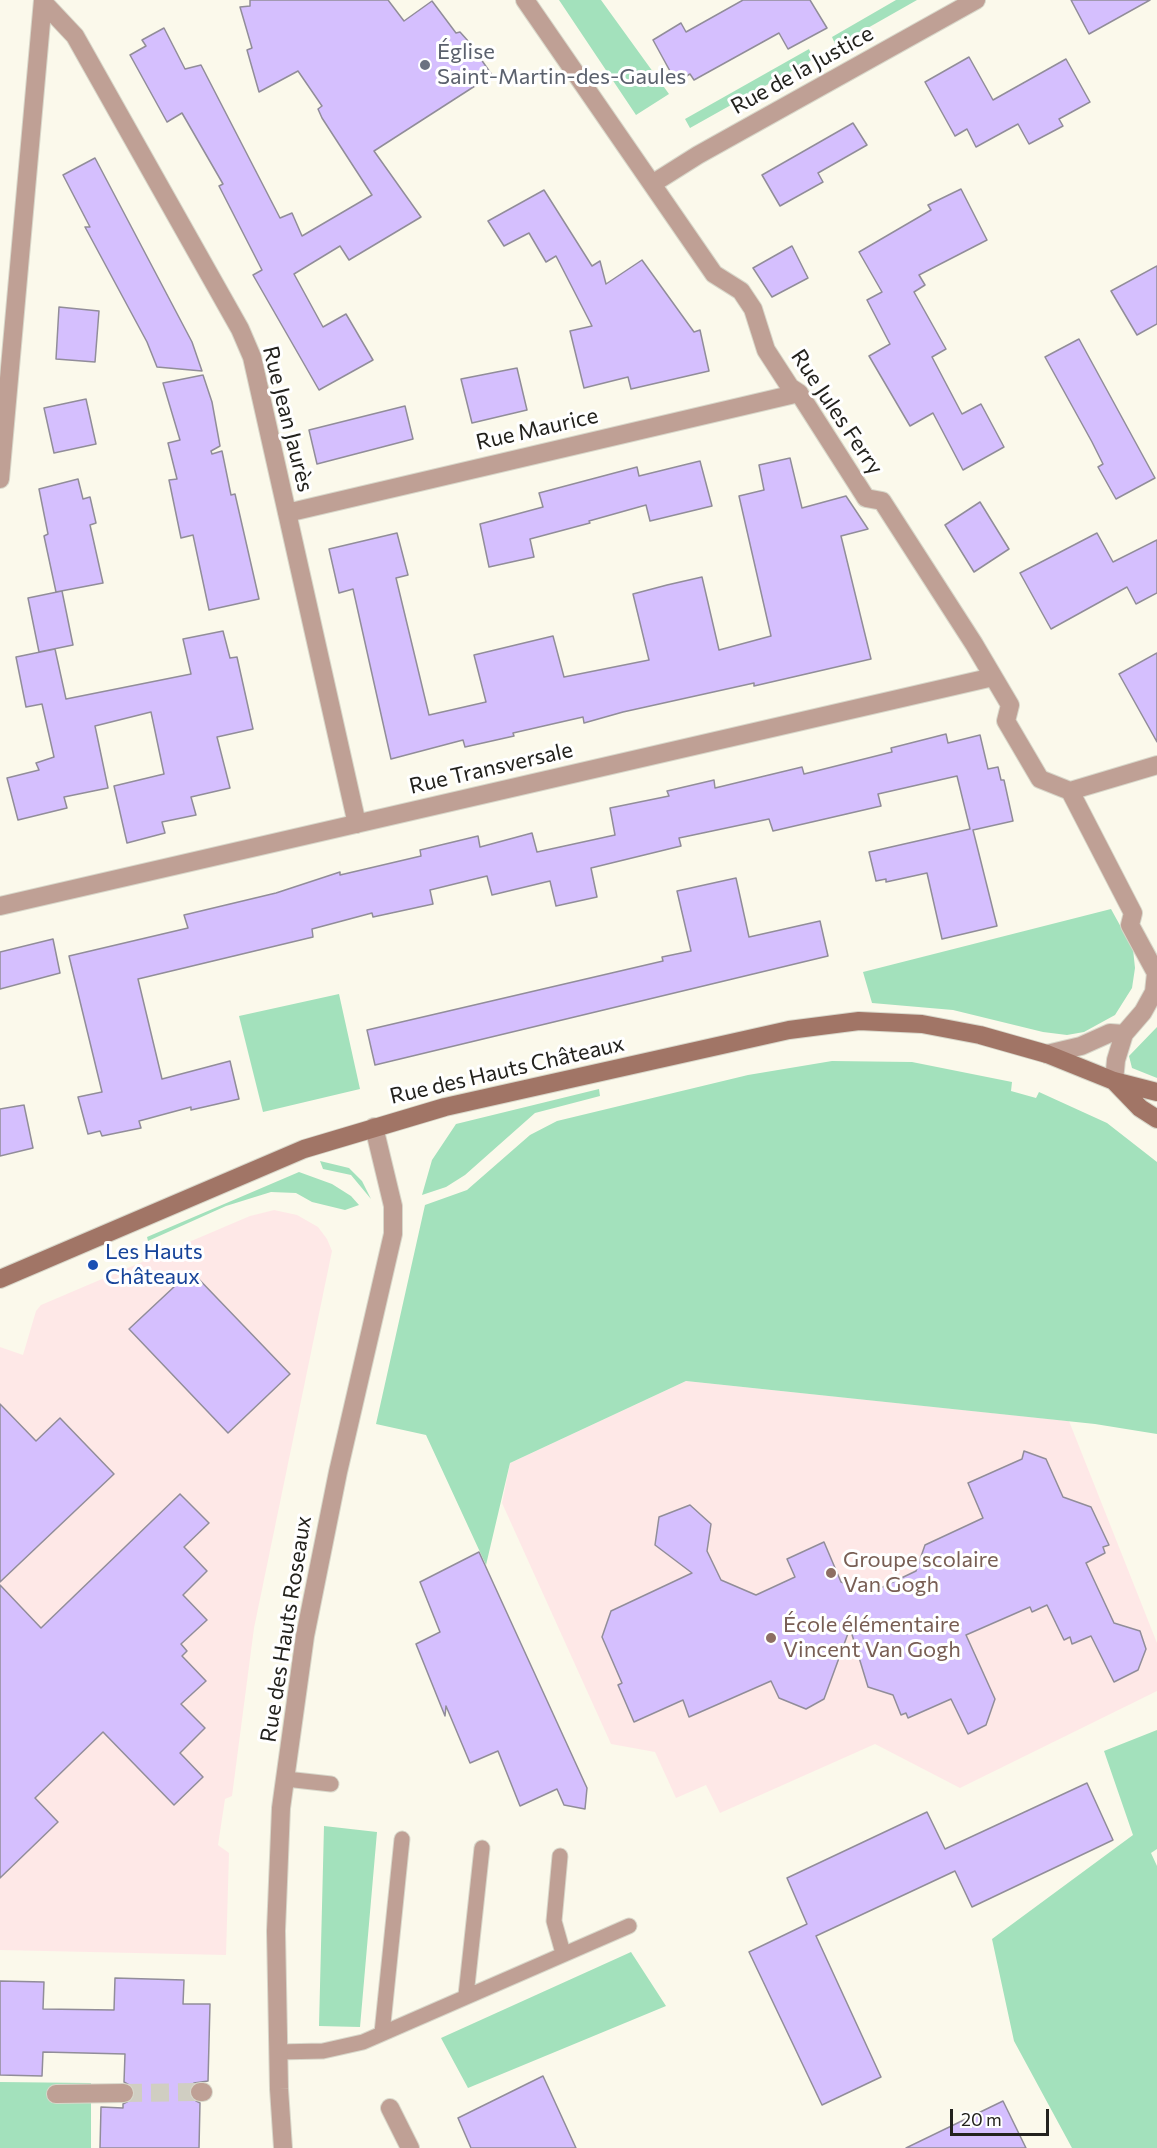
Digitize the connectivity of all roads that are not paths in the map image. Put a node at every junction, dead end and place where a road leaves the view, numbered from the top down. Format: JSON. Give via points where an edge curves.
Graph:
{"nodes":[{"id":1,"x":525,"y":0,"type":"edge"},
{"id":2,"x":976,"y":0,"type":"edge"},
{"id":3,"x":43,"y":1,"type":"edge"},
{"id":4,"x":652,"y":184,"type":"junction"},
{"id":5,"x":799,"y":393,"type":"junction"},
{"id":6,"x":0,"y":479,"type":"edge"},
{"id":7,"x":286,"y":513,"type":"junction"},
{"id":8,"x":993,"y":677,"type":"junction"},
{"id":9,"x":1157,"y":765,"type":"edge"},
{"id":10,"x":1070,"y":791,"type":"junction"},
{"id":11,"x":357,"y":824,"type":"junction"},
{"id":12,"x":0,"y":906,"type":"edge"},
{"id":13,"x":1156,"y":973,"type":"edge"},
{"id":14,"x":1156,"y":992,"type":"edge"},
{"id":15,"x":1124,"y":1034,"type":"junction"},
{"id":16,"x":1047,"y":1054,"type":"junction"},
{"id":17,"x":1114,"y":1081,"type":"junction"},
{"id":18,"x":1157,"y":1092,"type":"edge"},
{"id":19,"x":1157,"y":1119,"type":"edge"},
{"id":20,"x":374,"y":1127,"type":"junction"},
{"id":21,"x":0,"y":1279,"type":"edge"},
{"id":22,"x":286,"y":1779,"type":"junction"},
{"id":23,"x":331,"y":1785,"type":"dead end"},
{"id":24,"x":402,"y":1839,"type":"dead end"},
{"id":25,"x":482,"y":1848,"type":"dead end"},
{"id":26,"x":560,"y":1856,"type":"dead end"},
{"id":27,"x":629,"y":1926,"type":"dead end"},
{"id":28,"x":563,"y":1953,"type":"junction"},
{"id":29,"x":466,"y":1995,"type":"junction"},
{"id":30,"x":382,"y":2033,"type":"junction"},
{"id":31,"x":278,"y":2052,"type":"junction"},
{"id":32,"x":124,"y":2093,"type":"tunnel mouth"},
{"id":33,"x":56,"y":2094,"type":"dead end"},
{"id":34,"x":390,"y":2108,"type":"dead end"},
{"id":35,"x":283,"y":2148,"type":"edge"},
{"id":36,"x":410,"y":2148,"type":"edge"}],
"edges":[{"from":1,"to":4,"type":"street","name":"Rue Jules Ferry"},
{"from":2,"to":4,"type":"street","name":"Rue de la Justice"},
{"from":3,"to":6,"type":"street"},
{"from":3,"to":7,"type":"street","name":"Rue Jean Jaurès","via":[[75,36],[240,329],[252,357]]},
{"from":4,"to":5,"type":"street","name":"Rue Jules Ferry","via":[[714,274],[741,291],[753,309],[766,350],[790,387]]},
{"from":5,"to":7,"type":"street","name":"Rue Maurice"},
{"from":5,"to":8,"type":"street","name":"Rue Jules Ferry","via":[[866,498],[882,501]]},
{"from":7,"to":11,"type":"street","name":"Rue Jean Jaurès"},
{"from":8,"to":10,"type":"street","name":"Rue Jules Ferry","via":[[1010,705],[1006,721],[1040,778]]},
{"from":8,"to":11,"type":"street","name":"Rue Transversale"},
{"from":9,"to":10,"type":"street"},
{"from":10,"to":13,"type":"street","via":[[1133,913],[1131,926]]},
{"from":11,"to":12,"type":"street","name":"Rue Transversale"},
{"from":13,"to":14,"type":"street"},
{"from":14,"to":15,"type":"street"},
{"from":15,"to":16,"type":"street","name":"Rue des Hauts Châteaux","via":[[1110,1033],[1081,1046]]},
{"from":15,"to":17,"type":"street"},
{"from":16,"to":17,"type":"street","name":"Rue des Hauts Châteaux"},
{"from":16,"to":20,"type":"street","name":"Rue des Hauts Châteaux","via":[[922,1024],[859,1022],[789,1030],[445,1107]]},
{"from":17,"to":18,"type":"street","name":"Rue des Hauts Châteaux"},
{"from":17,"to":19,"type":"street","name":"Rue des Hauts Châteaux","via":[[1140,1108]]},
{"from":20,"to":21,"type":"street","name":"Rue des Hauts Châteaux","via":[[286,1155]]},
{"from":20,"to":22,"type":"street","name":"Rue des Hauts Roseaux","via":[[393,1206],[393,1234],[305,1636]]},
{"from":22,"to":23,"type":"lane"},
{"from":22,"to":31,"type":"street","name":"Rue des Hauts Roseaux","via":[[281,1808],[276,1931]]},
{"from":24,"to":30,"type":"lane"},
{"from":25,"to":29,"type":"lane"},
{"from":26,"to":28,"type":"lane","via":[[554,1921]]},
{"from":27,"to":28,"type":"lane"},
{"from":28,"to":29,"type":"lane"},
{"from":29,"to":30,"type":"lane"},
{"from":30,"to":31,"type":"lane","via":[[363,2042],[323,2051]]},
{"from":31,"to":35,"type":"street","name":"Rue des Hauts Roseaux"},
{"from":32,"to":33,"type":"street"},
{"from":34,"to":36,"type":"street"}]}
